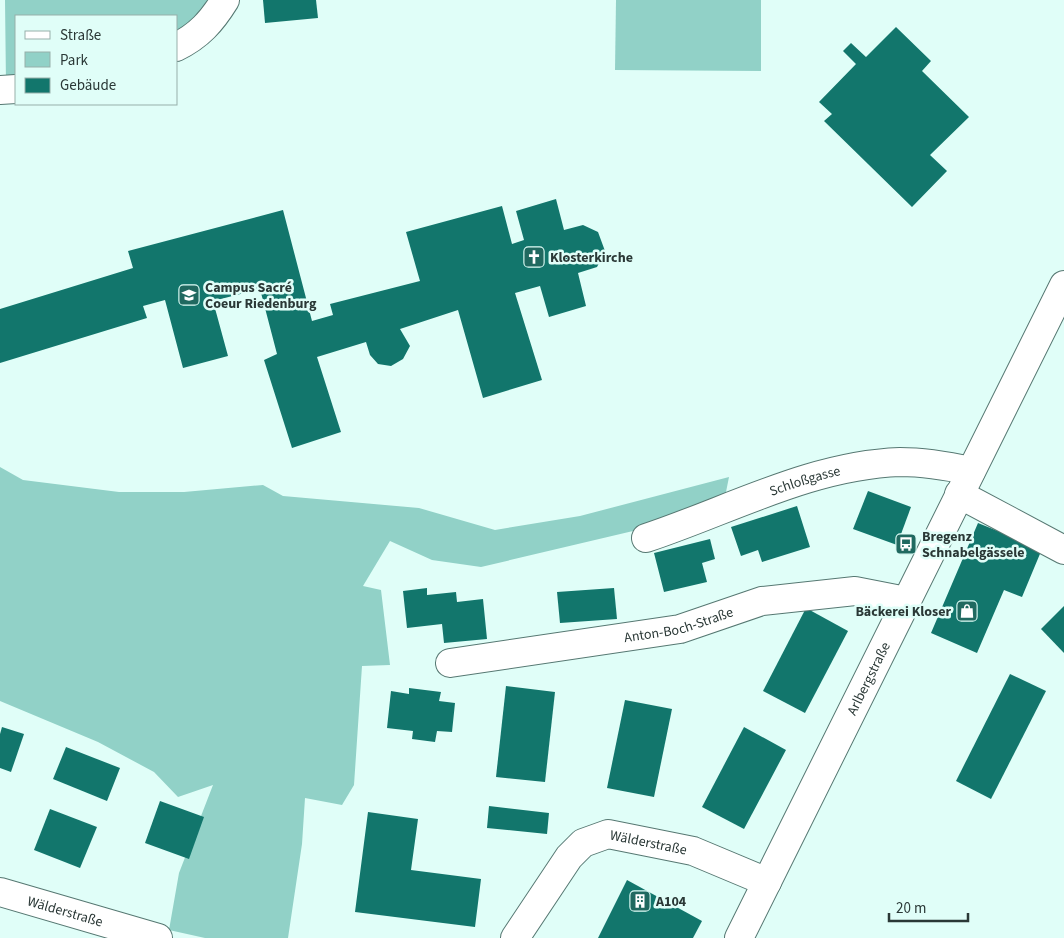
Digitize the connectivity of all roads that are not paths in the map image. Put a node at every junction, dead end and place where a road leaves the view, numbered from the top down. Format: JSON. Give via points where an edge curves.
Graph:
{"nodes":[{"id":1,"x":225,"y":0,"type":"edge"},
{"id":2,"x":178,"y":46,"type":"edge"},
{"id":3,"x":15,"y":89,"type":"edge"},
{"id":4,"x":0,"y":90,"type":"edge"},
{"id":5,"x":1064,"y":285,"type":"edge"},
{"id":6,"x":965,"y":482,"type":"junction"},
{"id":7,"x":646,"y":538,"type":"dead end"},
{"id":8,"x":1064,"y":550,"type":"edge"},
{"id":9,"x":906,"y":601,"type":"junction"},
{"id":10,"x":450,"y":663,"type":"dead end"},
{"id":11,"x":766,"y":882,"type":"junction"},
{"id":12,"x":0,"y":892,"type":"edge"},
{"id":13,"x":158,"y":938,"type":"edge"},
{"id":14,"x":515,"y":938,"type":"edge"},
{"id":15,"x":739,"y":938,"type":"edge"}],
"edges":[{"from":1,"to":2,"type":"street","via":[[199,35]]},
{"from":3,"to":4,"type":"street"},
{"from":5,"to":6,"type":"street","name":"Arlbergstraße"},
{"from":6,"to":7,"type":"street","name":"Schloßgasse","via":[[949,466],[900,462],[845,470],[792,484]]},
{"from":6,"to":8,"type":"street","name":"Schloßgasse"},
{"from":6,"to":9,"type":"street","name":"Arlbergstraße"},
{"from":9,"to":10,"type":"street","name":"Anton-Boch-Straße","via":[[855,591],[762,601],[680,629]]},
{"from":9,"to":11,"type":"street","name":"Arlbergstraße"},
{"from":11,"to":14,"type":"street","name":"Wälderstraße","via":[[693,850],[608,834],[583,843],[569,857]]},
{"from":11,"to":15,"type":"street","name":"Arlbergstraße"},
{"from":12,"to":13,"type":"street","name":"Wälderstraße"}]}
